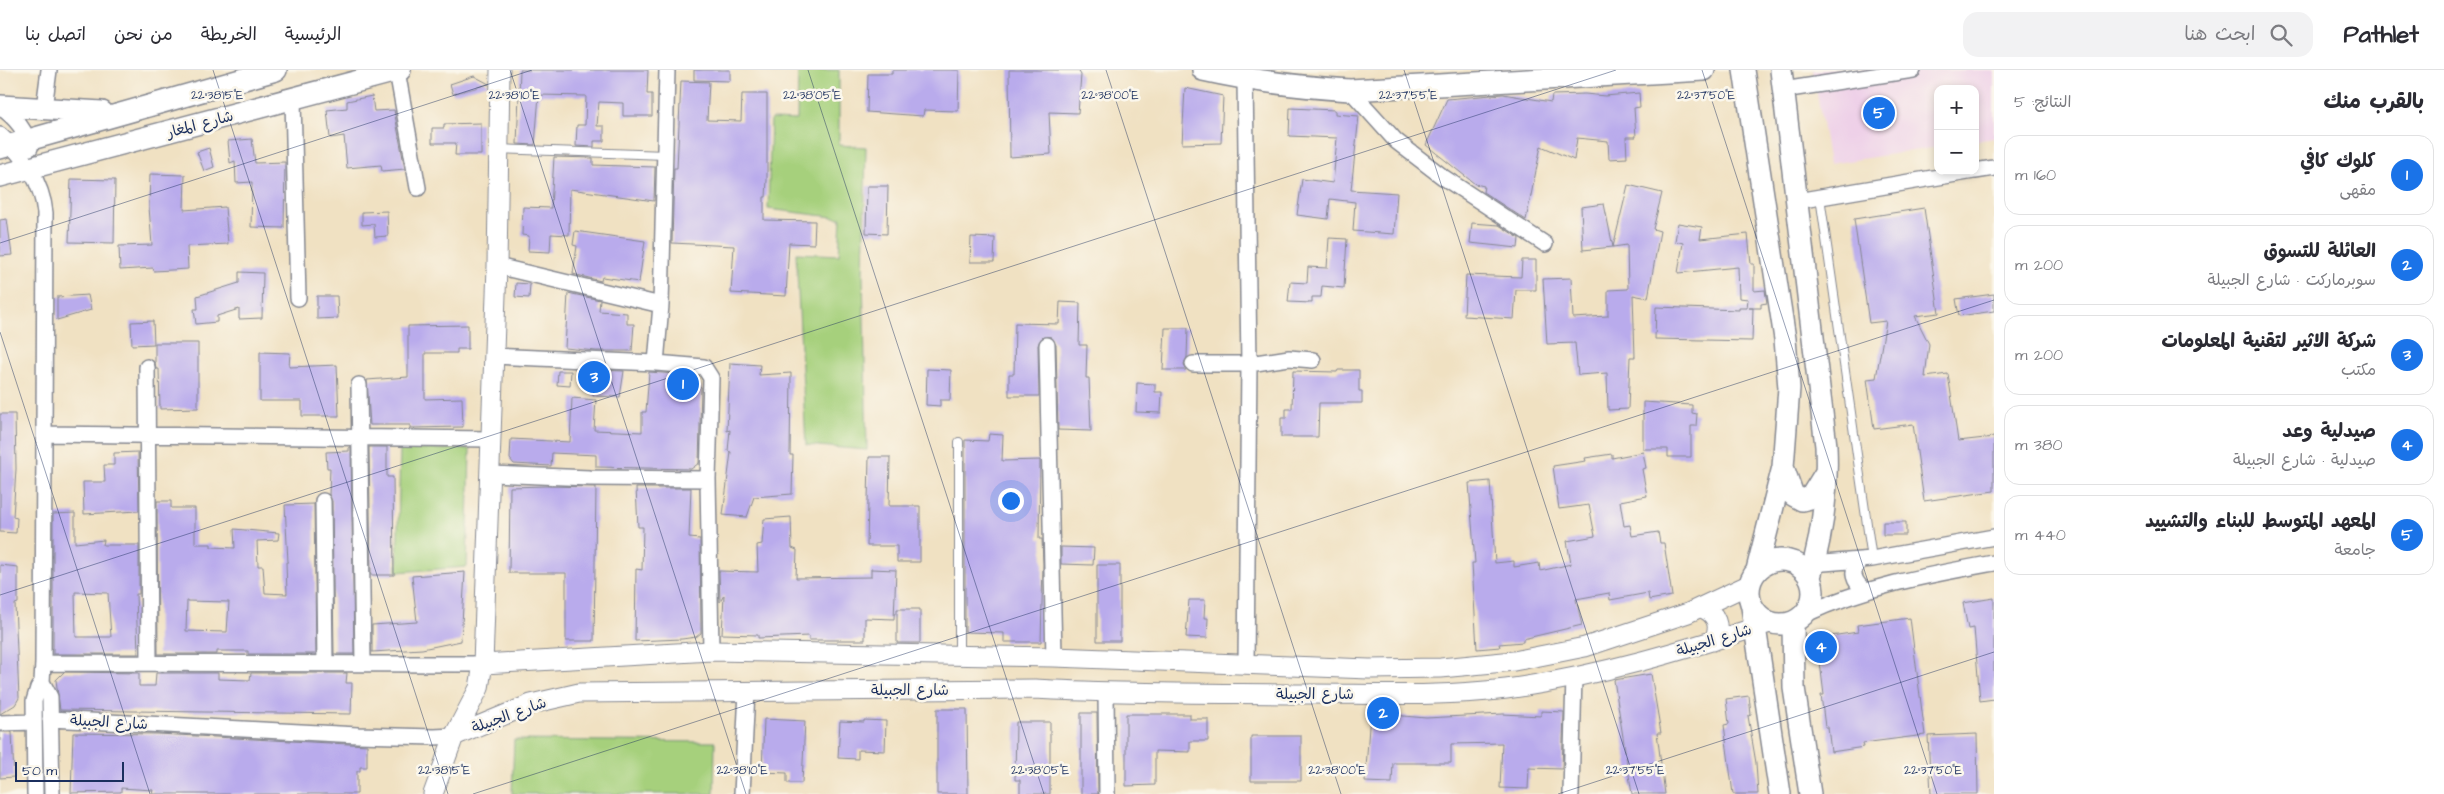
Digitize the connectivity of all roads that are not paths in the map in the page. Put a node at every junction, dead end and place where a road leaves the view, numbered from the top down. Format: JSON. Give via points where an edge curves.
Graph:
{"nodes":[{"id":1,"x":48,"y":70,"type":"edge"},
{"id":2,"x":276,"y":70,"type":"edge"},
{"id":3,"x":399,"y":70,"type":"edge"},
{"id":4,"x":500,"y":70,"type":"edge"},
{"id":5,"x":667,"y":70,"type":"edge"},
{"id":6,"x":1203,"y":70,"type":"edge"},
{"id":7,"x":1704,"y":70,"type":"edge"},
{"id":8,"x":1744,"y":70,"type":"edge"},
{"id":9,"x":1913,"y":70,"type":"edge"},
{"id":10,"x":1417,"y":79,"type":"edge"},
{"id":11,"x":1245,"y":80,"type":"junction"},
{"id":12,"x":1782,"y":80,"type":"edge"},
{"id":13,"x":1350,"y":90,"type":"junction"},
{"id":14,"x":293,"y":100,"type":"junction"},
{"id":15,"x":0,"y":107,"type":"edge"},
{"id":16,"x":44,"y":108,"type":"junction"},
{"id":17,"x":118,"y":113,"type":"junction"},
{"id":18,"x":10,"y":142,"type":"edge"},
{"id":19,"x":497,"y":149,"type":"junction"},
{"id":20,"x":666,"y":155,"type":"junction"},
{"id":21,"x":1994,"y":168,"type":"edge"},
{"id":22,"x":29,"y":169,"type":"junction"},
{"id":23,"x":1979,"y":170,"type":"edge"},
{"id":24,"x":1951,"y":175,"type":"edge"},
{"id":25,"x":0,"y":176,"type":"edge"},
{"id":26,"x":418,"y":188,"type":"dead end"},
{"id":27,"x":1820,"y":197,"type":"junction"},
{"id":28,"x":1797,"y":201,"type":"junction"},
{"id":29,"x":1545,"y":244,"type":"dead end"},
{"id":30,"x":497,"y":266,"type":"junction"},
{"id":31,"x":298,"y":298,"type":"dead end"},
{"id":32,"x":661,"y":305,"type":"junction"},
{"id":33,"x":1047,"y":345,"type":"dead end"},
{"id":34,"x":493,"y":356,"type":"junction"},
{"id":35,"x":1313,"y":360,"type":"dead end"},
{"id":36,"x":656,"y":363,"type":"junction"},
{"id":37,"x":1193,"y":364,"type":"dead end"},
{"id":38,"x":1248,"y":364,"type":"junction"},
{"id":39,"x":147,"y":368,"type":"dead end"},
{"id":40,"x":359,"y":385,"type":"dead end"},
{"id":41,"x":44,"y":434,"type":"junction"},
{"id":42,"x":148,"y":435,"type":"junction"},
{"id":43,"x":360,"y":437,"type":"junction"},
{"id":44,"x":491,"y":439,"type":"junction"},
{"id":45,"x":959,"y":442,"type":"dead end"},
{"id":46,"x":1783,"y":467,"type":"junction"},
{"id":47,"x":1827,"y":470,"type":"junction"},
{"id":48,"x":491,"y":474,"type":"junction"},
{"id":49,"x":708,"y":479,"type":"junction"},
{"id":50,"x":323,"y":501,"type":"dead end"},
{"id":51,"x":1994,"y":537,"type":"edge"},
{"id":52,"x":1867,"y":559,"type":"junction"},
{"id":53,"x":1994,"y":562,"type":"edge"},
{"id":54,"x":1808,"y":569,"type":"junction"},
{"id":55,"x":1754,"y":577,"type":"junction"},
{"id":56,"x":1866,"y":591,"type":"junction"},
{"id":57,"x":1701,"y":608,"type":"junction"},
{"id":58,"x":1799,"y":618,"type":"junction"},
{"id":59,"x":1759,"y":619,"type":"junction"},
{"id":60,"x":1713,"y":641,"type":"junction"},
{"id":61,"x":710,"y":651,"type":"junction"},
{"id":62,"x":959,"y":655,"type":"junction"},
{"id":63,"x":1054,"y":657,"type":"junction"},
{"id":64,"x":43,"y":663,"type":"junction"},
{"id":65,"x":149,"y":663,"type":"junction"},
{"id":66,"x":325,"y":663,"type":"junction"},
{"id":67,"x":363,"y":663,"type":"junction"},
{"id":68,"x":483,"y":664,"type":"junction"},
{"id":69,"x":1246,"y":664,"type":"junction"},
{"id":70,"x":1574,"y":676,"type":"junction"},
{"id":71,"x":1793,"y":676,"type":"junction"},
{"id":72,"x":1763,"y":679,"type":"junction"},
{"id":73,"x":42,"y":682,"type":"junction"},
{"id":74,"x":747,"y":692,"type":"junction"},
{"id":75,"x":1106,"y":693,"type":"junction"},
{"id":76,"x":50,"y":719,"type":"junction"},
{"id":77,"x":34,"y":722,"type":"junction"},
{"id":78,"x":0,"y":723,"type":"edge"},
{"id":79,"x":454,"y":736,"type":"junction"},
{"id":80,"x":35,"y":794,"type":"edge"},
{"id":81,"x":52,"y":794,"type":"edge"},
{"id":82,"x":433,"y":794,"type":"edge"},
{"id":83,"x":742,"y":794,"type":"edge"},
{"id":84,"x":1107,"y":794,"type":"edge"},
{"id":85,"x":1571,"y":794,"type":"edge"},
{"id":86,"x":1780,"y":794,"type":"edge"},
{"id":87,"x":1810,"y":794,"type":"edge"}],
"edges":[{"from":1,"to":16,"type":"street"},
{"from":2,"to":17,"type":"main road"},
{"from":3,"to":14,"type":"main road","name":"شارع المغار"},
{"from":3,"to":26,"type":"street"},
{"from":4,"to":19,"type":"street"},
{"from":5,"to":20,"type":"street"},
{"from":6,"to":11,"type":"main road"},
{"from":7,"to":10,"type":"main road"},
{"from":8,"to":46,"type":"main road","via":[[1787,364],[1788,413]]},
{"from":9,"to":12,"type":"street"},
{"from":10,"to":13,"type":"main road"},
{"from":11,"to":13,"type":"main road"},
{"from":11,"to":38,"type":"street"},
{"from":12,"to":28,"type":"main road"},
{"from":13,"to":29,"type":"street","via":[[1396,141],[1443,177]]},
{"from":14,"to":22,"type":"main road","name":"شارع المغار"},
{"from":14,"to":31,"type":"street"},
{"from":15,"to":16,"type":"main road"},
{"from":15,"to":18,"type":"street","via":[[18,123]]},
{"from":16,"to":17,"type":"main road"},
{"from":17,"to":18,"type":"main road"},
{"from":18,"to":22,"type":"street"},
{"from":19,"to":20,"type":"lane"},
{"from":19,"to":30,"type":"street"},
{"from":20,"to":32,"type":"street"},
{"from":21,"to":23,"type":"street"},
{"from":22,"to":25,"type":"main road","name":"شارع المغار"},
{"from":22,"to":41,"type":"street","via":[[41,190],[45,213]]},
{"from":24,"to":27,"type":"street"},
{"from":27,"to":28,"type":"street"},
{"from":27,"to":52,"type":"lane"},
{"from":28,"to":47,"type":"main road"},
{"from":30,"to":32,"type":"street"},
{"from":30,"to":34,"type":"street"},
{"from":32,"to":36,"type":"street"},
{"from":33,"to":63,"type":"street"},
{"from":34,"to":36,"type":"street"},
{"from":34,"to":44,"type":"street"},
{"from":35,"to":38,"type":"street","via":[[1289,358]]},
{"from":36,"to":49,"type":"street","via":[[704,367],[711,378]]},
{"from":37,"to":38,"type":"street"},
{"from":38,"to":69,"type":"street"},
{"from":39,"to":42,"type":"street"},
{"from":40,"to":43,"type":"street"},
{"from":41,"to":42,"type":"street"},
{"from":41,"to":64,"type":"street"},
{"from":42,"to":43,"type":"street"},
{"from":42,"to":65,"type":"street"},
{"from":43,"to":44,"type":"street"},
{"from":43,"to":67,"type":"street"},
{"from":44,"to":48,"type":"street"},
{"from":45,"to":62,"type":"lane"},
{"from":46,"to":47,"type":"main road","via":[[1793,496],[1802,500],[1810,498]]},
{"from":46,"to":55,"type":"main road"},
{"from":47,"to":54,"type":"main road","via":[[1823,522]]},
{"from":48,"to":49,"type":"street"},
{"from":48,"to":68,"type":"street"},
{"from":49,"to":61,"type":"street"},
{"from":50,"to":66,"type":"street"},
{"from":51,"to":52,"type":"street"},
{"from":52,"to":54,"type":"street"},
{"from":52,"to":56,"type":"street","via":[[1855,567],[1854,578]]},
{"from":53,"to":56,"type":"street"},
{"from":54,"to":55,"type":"main road","via":[[1778,560],[1763,565]]},
{"from":54,"to":58,"type":"main road","via":[[1813,600]]},
{"from":55,"to":57,"type":"street"},
{"from":55,"to":59,"type":"main road","via":[[1750,600]]},
{"from":56,"to":58,"type":"street"},
{"from":57,"to":60,"type":"street","via":[[1716,618],[1718,630]]},
{"from":57,"to":69,"type":"street","via":[[1611,640],[1514,661],[1405,669]]},
{"from":58,"to":59,"type":"main road","via":[[1777,625]]},
{"from":58,"to":71,"type":"main road"},
{"from":59,"to":60,"type":"street","name":"شارع الجبيلة"},
{"from":59,"to":72,"type":"main road"},
{"from":60,"to":70,"type":"street","name":"شارع الجبيلة"},
{"from":61,"to":62,"type":"street"},
{"from":61,"to":68,"type":"street"},
{"from":62,"to":63,"type":"street"},
{"from":63,"to":69,"type":"street"},
{"from":64,"to":65,"type":"street"},
{"from":64,"to":73,"type":"street"},
{"from":65,"to":66,"type":"street"},
{"from":66,"to":67,"type":"street"},
{"from":67,"to":68,"type":"street"},
{"from":68,"to":79,"type":"street","via":[[479,688]]},
{"from":70,"to":75,"type":"street","name":"شارع الجبيلة","via":[[1506,689],[1437,695]]},
{"from":70,"to":85,"type":"street"},
{"from":71,"to":72,"type":"main road","via":[[1788,667],[1774,664],[1766,670]]},
{"from":71,"to":87,"type":"main road"},
{"from":72,"to":86,"type":"main road"},
{"from":73,"to":76,"type":"street","via":[[50,697]]},
{"from":73,"to":77,"type":"street","via":[[35,695]]},
{"from":74,"to":75,"type":"street","name":"شارع الجبيلة","via":[[1035,689]]},
{"from":74,"to":79,"type":"street","name":"شارع الجبيلة","via":[[579,693],[531,704]]},
{"from":74,"to":83,"type":"street"},
{"from":75,"to":84,"type":"street"},
{"from":76,"to":79,"type":"street","name":"شارع الجبيلة","via":[[358,735]]},
{"from":76,"to":81,"type":"street"},
{"from":77,"to":78,"type":"street"},
{"from":77,"to":80,"type":"street"},
{"from":79,"to":82,"type":"street"}]}
